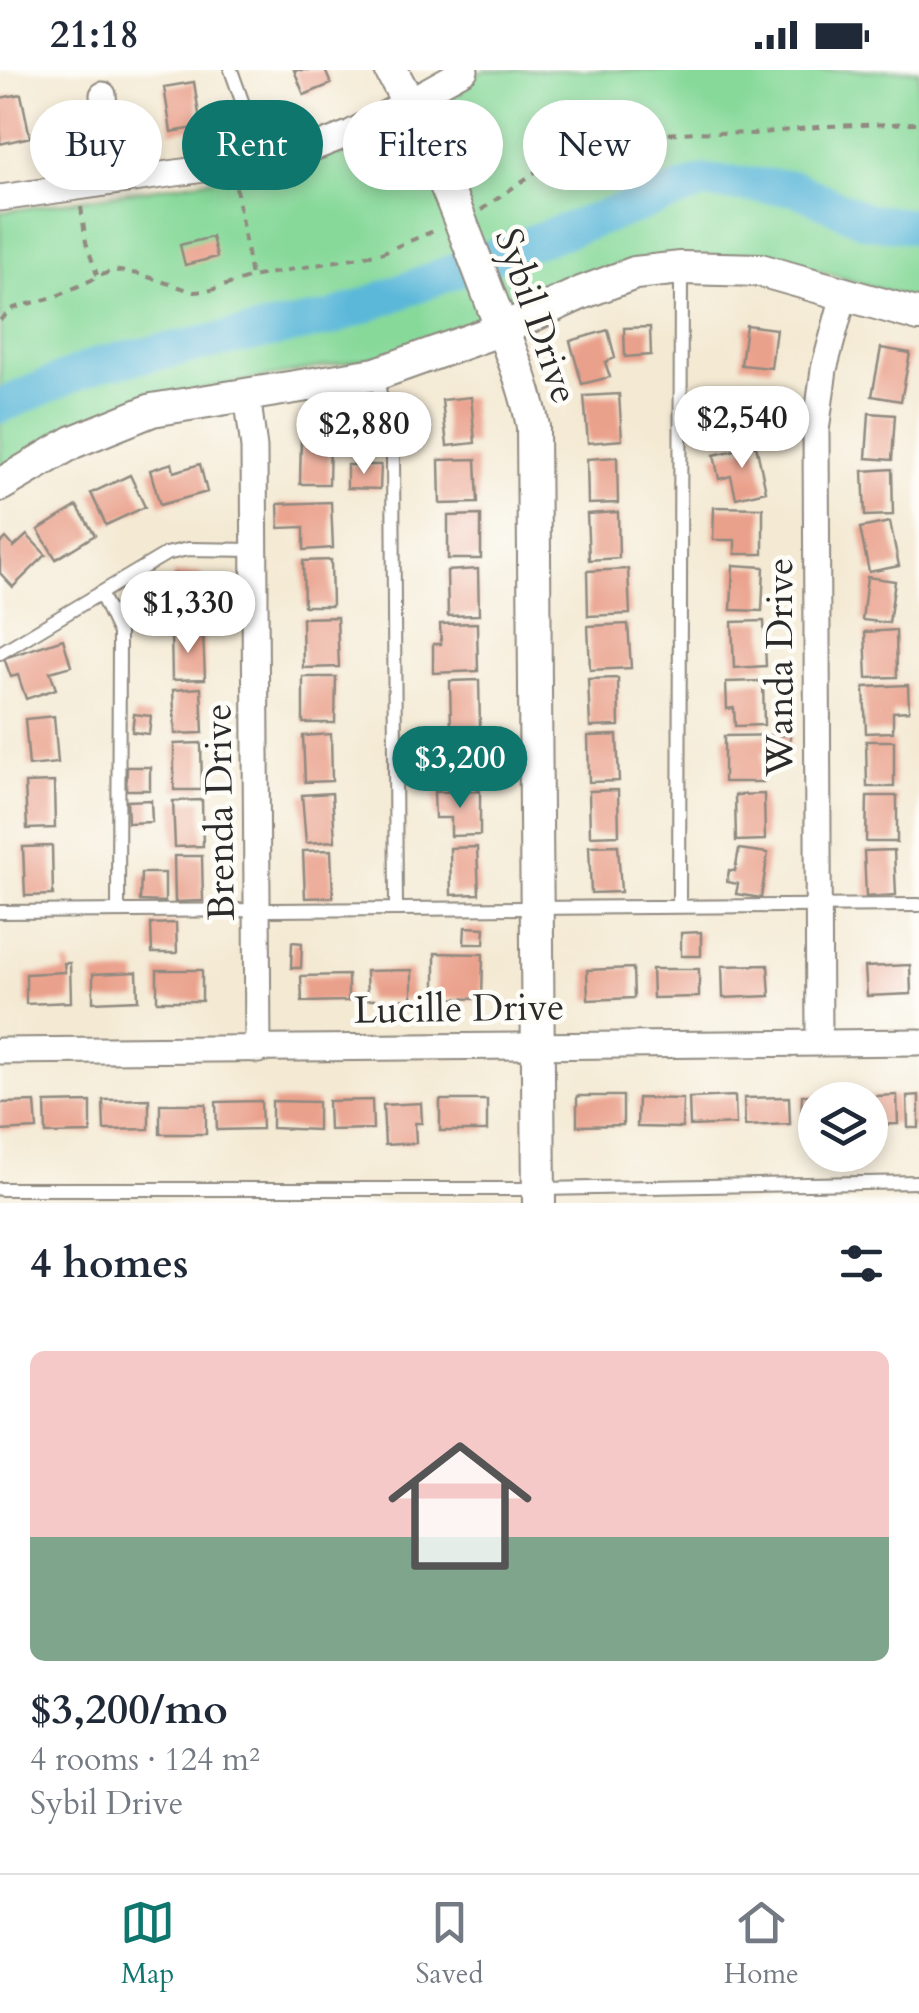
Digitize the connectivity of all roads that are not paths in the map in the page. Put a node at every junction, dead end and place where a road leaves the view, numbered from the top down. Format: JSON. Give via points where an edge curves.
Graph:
{"nodes":[{"id":1,"x":232,"y":70,"type":"edge"},
{"id":2,"x":391,"y":70,"type":"edge"},
{"id":3,"x":465,"y":70,"type":"edge"},
{"id":4,"x":103,"y":95,"type":"dead end"},
{"id":5,"x":104,"y":100,"type":"edge"},
{"id":6,"x":242,"y":100,"type":"edge"},
{"id":7,"x":407,"y":100,"type":"edge"},
{"id":8,"x":412,"y":100,"type":"edge"},
{"id":9,"x":56,"y":190,"type":"edge"},
{"id":10,"x":447,"y":190,"type":"edge"},
{"id":11,"x":0,"y":198,"type":"edge"},
{"id":12,"x":680,"y":268,"type":"junction"},
{"id":13,"x":844,"y":296,"type":"junction"},
{"id":14,"x":919,"y":315,"type":"edge"},
{"id":15,"x":498,"y":320,"type":"junction"},
{"id":16,"x":376,"y":374,"type":"junction"},
{"id":17,"x":248,"y":394,"type":"junction"},
{"id":18,"x":0,"y":485,"type":"edge"},
{"id":19,"x":254,"y":550,"type":"junction"},
{"id":20,"x":100,"y":593,"type":"junction"},
{"id":21,"x":0,"y":653,"type":"edge"},
{"id":22,"x":818,"y":904,"type":"junction"},
{"id":23,"x":919,"y":905,"type":"edge"},
{"id":24,"x":679,"y":906,"type":"junction"},
{"id":25,"x":538,"y":908,"type":"junction"},
{"id":26,"x":396,"y":909,"type":"junction"},
{"id":27,"x":118,"y":910,"type":"junction"},
{"id":28,"x":0,"y":912,"type":"edge"},
{"id":29,"x":259,"y":912,"type":"junction"},
{"id":30,"x":819,"y":1042,"type":"junction"},
{"id":31,"x":919,"y":1042,"type":"edge"},
{"id":32,"x":539,"y":1046,"type":"junction"},
{"id":33,"x":258,"y":1050,"type":"junction"},
{"id":34,"x":0,"y":1052,"type":"edge"},
{"id":35,"x":919,"y":1182,"type":"edge"},
{"id":36,"x":0,"y":1189,"type":"edge"},
{"id":37,"x":539,"y":1196,"type":"edge"}],
"edges":[{"from":1,"to":6,"type":"lane"},
{"from":2,"to":7,"type":"street","name":"Sybil Drive"},
{"from":3,"to":8,"type":"street"},
{"from":4,"to":5,"type":"street"},
{"from":9,"to":11,"type":"street"},
{"from":10,"to":15,"type":"street","name":"Sybil Drive"},
{"from":12,"to":13,"type":"street","via":[[760,270]]},
{"from":12,"to":15,"type":"street","via":[[635,273]]},
{"from":12,"to":24,"type":"lane"},
{"from":13,"to":14,"type":"street"},
{"from":13,"to":22,"type":"street","name":"Wanda Drive","via":[[816,431]]},
{"from":15,"to":16,"type":"street"},
{"from":15,"to":25,"type":"street","name":"Sybil Drive","via":[[526,388],[533,427]]},
{"from":16,"to":17,"type":"street"},
{"from":16,"to":26,"type":"lane","via":[[393,458]]},
{"from":17,"to":18,"type":"street","via":[[152,410],[73,442]]},
{"from":17,"to":19,"type":"street","name":"Brenda Drive"},
{"from":19,"to":20,"type":"lane","via":[[166,554]]},
{"from":19,"to":29,"type":"street","name":"Brenda Drive"},
{"from":20,"to":21,"type":"lane"},
{"from":20,"to":27,"type":"lane","via":[[119,633]]},
{"from":22,"to":23,"type":"lane"},
{"from":22,"to":24,"type":"lane"},
{"from":22,"to":30,"type":"street","name":"Wanda Drive"},
{"from":24,"to":25,"type":"lane"},
{"from":25,"to":26,"type":"lane"},
{"from":25,"to":32,"type":"street","name":"Sybil Drive"},
{"from":26,"to":29,"type":"lane"},
{"from":27,"to":28,"type":"lane"},
{"from":27,"to":29,"type":"lane"},
{"from":29,"to":33,"type":"street","name":"Brenda Drive"},
{"from":30,"to":31,"type":"street","name":"Lucille Drive"},
{"from":30,"to":32,"type":"street","name":"Lucille Drive"},
{"from":32,"to":33,"type":"street","name":"Lucille Drive"},
{"from":32,"to":37,"type":"street","name":"Sybil Drive"},
{"from":33,"to":34,"type":"street","name":"Lucille Drive"},
{"from":35,"to":37,"type":"lane"},
{"from":36,"to":37,"type":"lane"}]}
